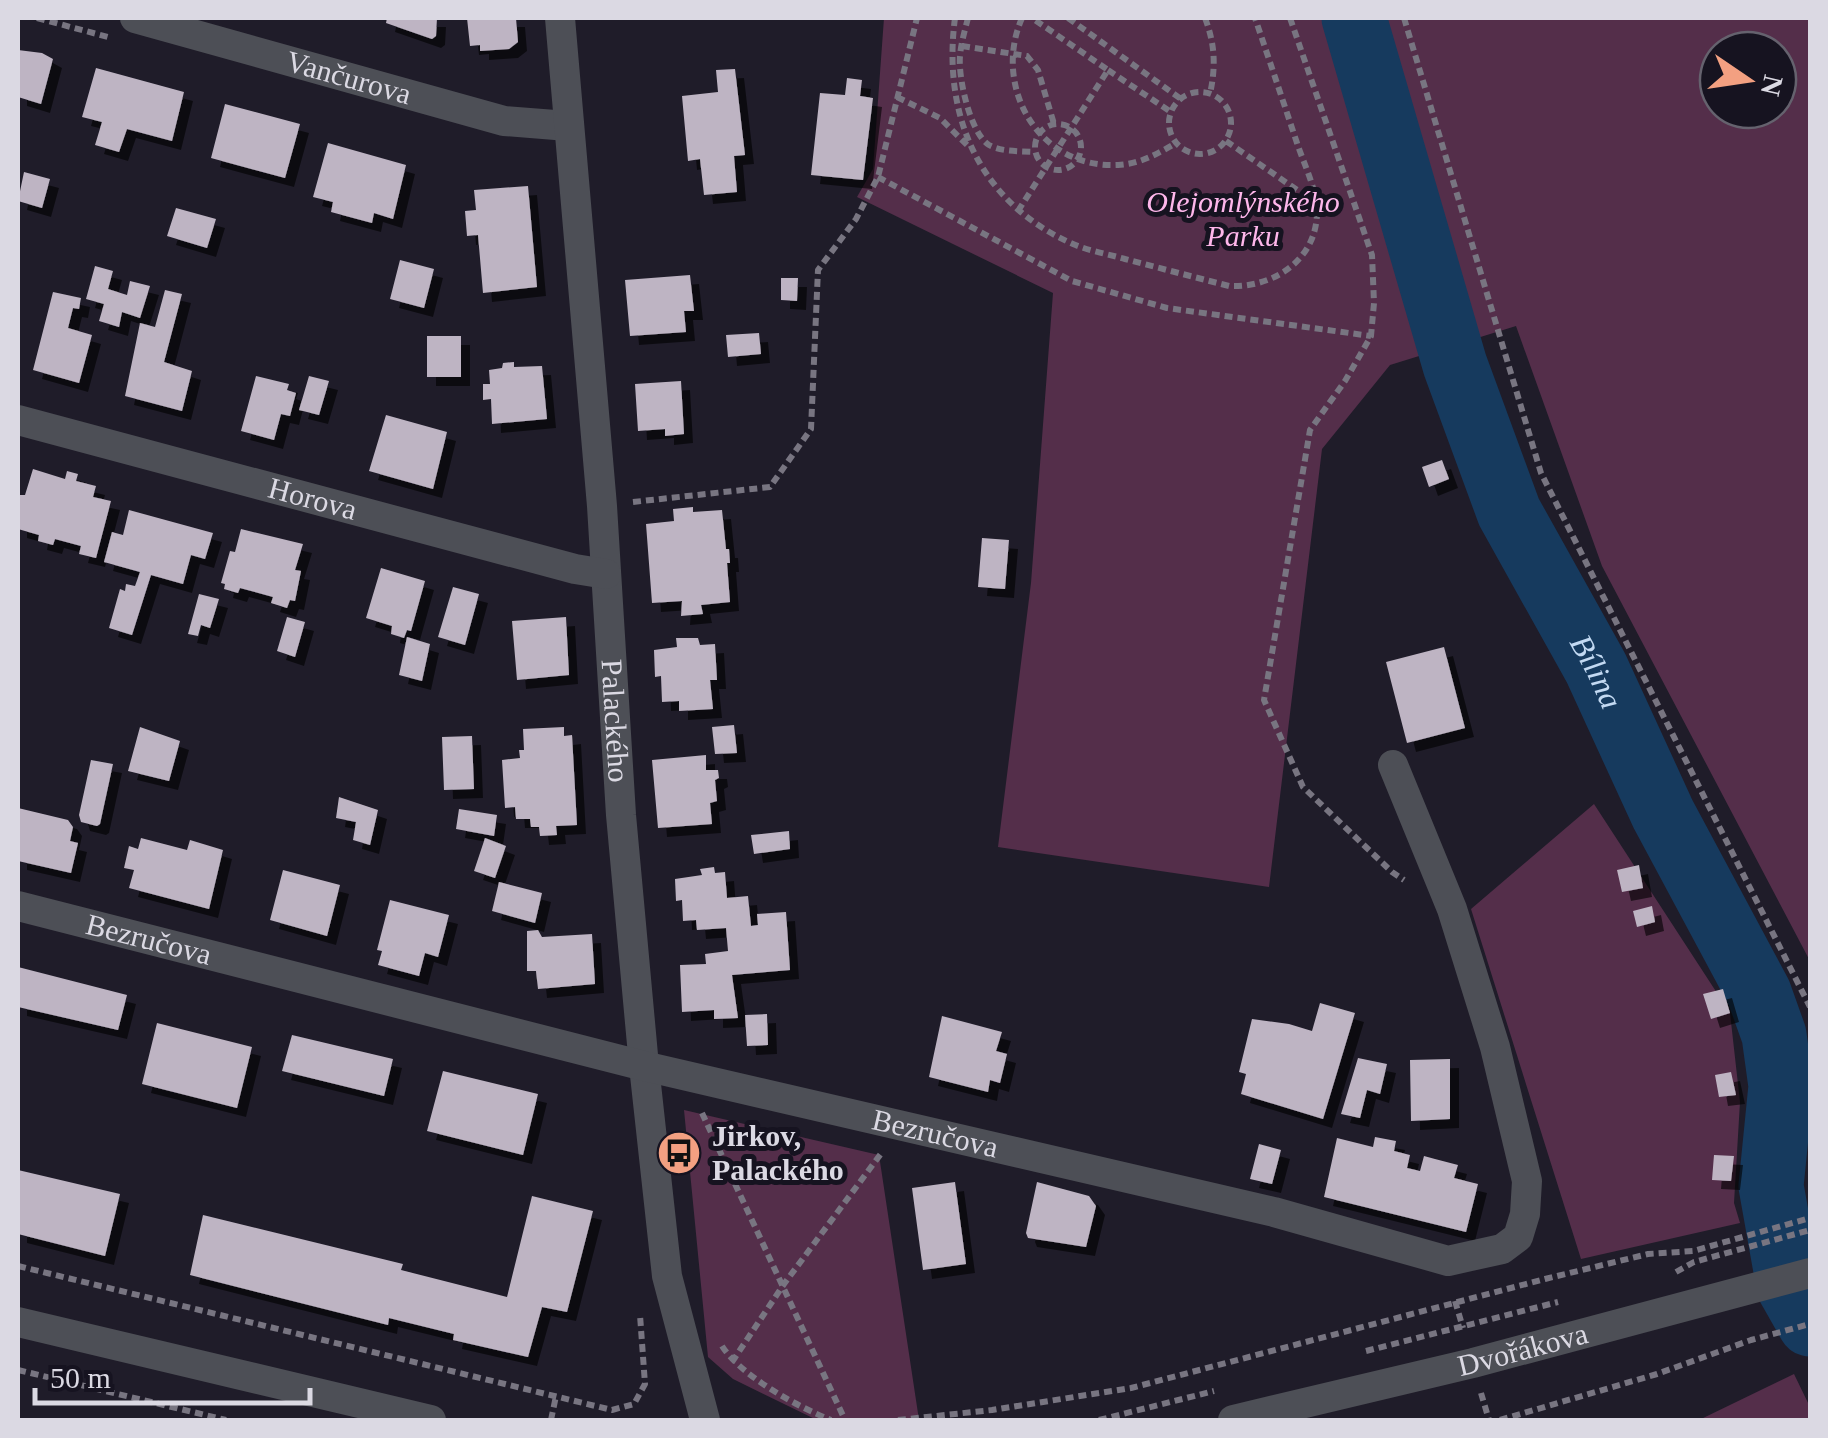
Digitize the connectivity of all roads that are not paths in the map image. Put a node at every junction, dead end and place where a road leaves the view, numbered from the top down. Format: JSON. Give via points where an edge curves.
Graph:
{"nodes":[{"id":1,"x":560,"y":18,"type":"edge"},
{"id":2,"x":124,"y":28,"type":"edge"},
{"id":3,"x":568,"y":126,"type":"junction"},
{"id":4,"x":18,"y":420,"type":"edge"},
{"id":5,"x":606,"y":574,"type":"junction"},
{"id":6,"x":1393,"y":765,"type":"dead end"},
{"id":7,"x":18,"y":906,"type":"edge"},
{"id":8,"x":644,"y":1066,"type":"junction"},
{"id":9,"x":1810,"y":1273,"type":"edge"},
{"id":10,"x":18,"y":1322,"type":"edge"},
{"id":11,"x":431,"y":1420,"type":"edge"},
{"id":12,"x":705,"y":1420,"type":"edge"},
{"id":13,"x":1233,"y":1420,"type":"edge"}],
"edges":[{"from":1,"to":3,"type":"street","name":"Palackého"},
{"from":2,"to":3,"type":"street","name":"Vančurova","via":[[504,121]]},
{"from":3,"to":5,"type":"street","name":"Palackého"},
{"from":4,"to":5,"type":"street","name":"Horova"},
{"from":5,"to":8,"type":"street","name":"Palackého"},
{"from":6,"to":8,"type":"street","name":"Bezručova","via":[[1452,908],[1528,1181],[1518,1236],[1502,1249],[1448,1261],[1274,1212]]},
{"from":7,"to":8,"type":"street","name":"Bezručova"},
{"from":8,"to":12,"type":"street","name":"Palackého","via":[[667,1276]]},
{"from":9,"to":13,"type":"street","name":"Dvořákova"},
{"from":10,"to":11,"type":"street"}]}
